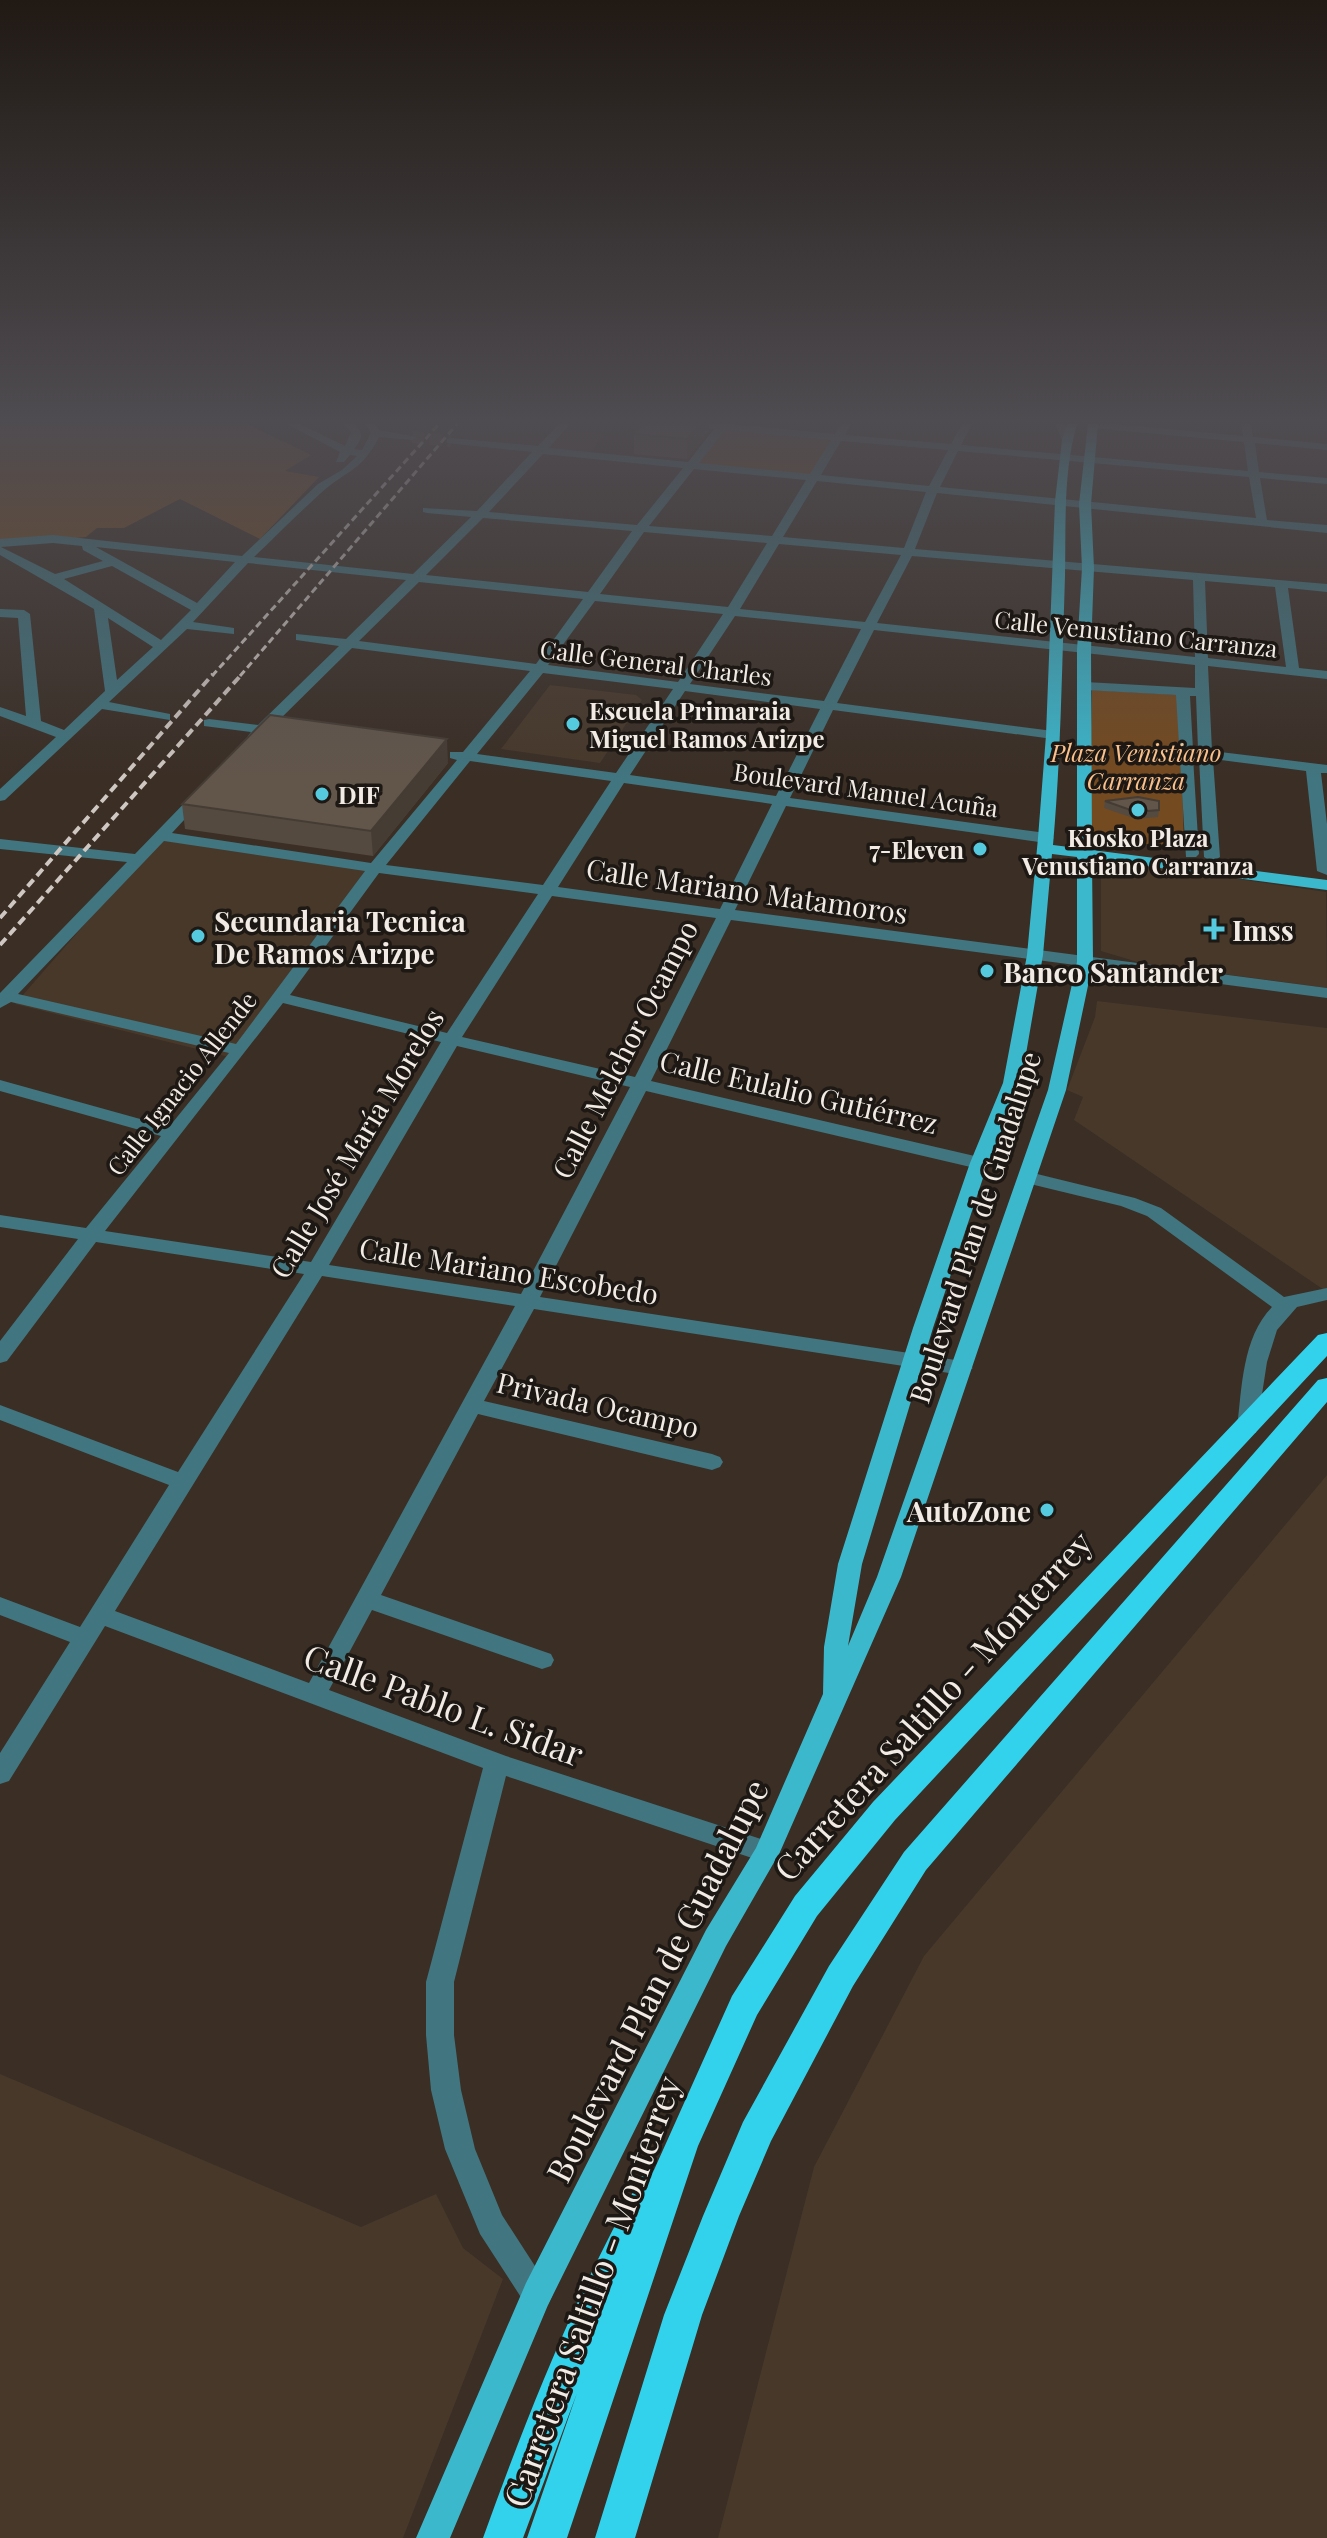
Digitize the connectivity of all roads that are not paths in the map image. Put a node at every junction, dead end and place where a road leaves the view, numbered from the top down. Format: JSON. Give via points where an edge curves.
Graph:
{"nodes":[{"id":1,"x":78,"y":542,"type":"edge"},
{"id":2,"x":82,"y":542,"type":"edge"},
{"id":3,"x":262,"y":542,"type":"edge"},
{"id":4,"x":452,"y":542,"type":"edge"},
{"id":5,"x":631,"y":542,"type":"edge"},
{"id":6,"x":776,"y":542,"type":"edge"},
{"id":7,"x":794,"y":542,"type":"edge"},
{"id":8,"x":912,"y":542,"type":"edge"},
{"id":9,"x":1060,"y":542,"type":"edge"},
{"id":10,"x":1087,"y":542,"type":"edge"},
{"id":11,"x":0,"y":550,"type":"edge"},
{"id":12,"x":908,"y":552,"type":"junction"},
{"id":13,"x":245,"y":559,"type":"junction"},
{"id":14,"x":113,"y":562,"type":"junction"},
{"id":15,"x":1059,"y":565,"type":"junction"},
{"id":16,"x":1088,"y":568,"type":"junction"},
{"id":17,"x":1199,"y":577,"type":"junction"},
{"id":18,"x":54,"y":578,"type":"junction"},
{"id":19,"x":416,"y":578,"type":"junction"},
{"id":20,"x":1281,"y":585,"type":"junction"},
{"id":21,"x":1327,"y":588,"type":"edge"},
{"id":22,"x":593,"y":596,"type":"junction"},
{"id":23,"x":100,"y":607,"type":"junction"},
{"id":24,"x":199,"y":609,"type":"junction"},
{"id":25,"x":732,"y":611,"type":"junction"},
{"id":26,"x":0,"y":613,"type":"edge"},
{"id":27,"x":184,"y":625,"type":"junction"},
{"id":28,"x":872,"y":626,"type":"junction"},
{"id":29,"x":229,"y":631,"type":"dead end"},
{"id":30,"x":301,"y":637,"type":"dead end"},
{"id":31,"x":160,"y":645,"type":"junction"},
{"id":32,"x":348,"y":645,"type":"junction"},
{"id":33,"x":1054,"y":647,"type":"junction"},
{"id":34,"x":1084,"y":650,"type":"junction"},
{"id":35,"x":1203,"y":662,"type":"junction"},
{"id":36,"x":539,"y":669,"type":"junction"},
{"id":37,"x":1293,"y":671,"type":"junction"},
{"id":38,"x":1327,"y":675,"type":"edge"},
{"id":39,"x":1085,"y":686,"type":"junction"},
{"id":40,"x":681,"y":687,"type":"junction"},
{"id":41,"x":112,"y":691,"type":"junction"},
{"id":42,"x":1183,"y":692,"type":"junction"},
{"id":43,"x":1202,"y":693,"type":"junction"},
{"id":44,"x":97,"y":704,"type":"junction"},
{"id":45,"x":828,"y":706,"type":"junction"},
{"id":46,"x":1185,"y":713,"type":"junction"},
{"id":47,"x":2,"y":714,"type":"edge"},
{"id":48,"x":1203,"y":714,"type":"junction"},
{"id":49,"x":165,"y":717,"type":"dead end"},
{"id":50,"x":34,"y":723,"type":"junction"},
{"id":51,"x":209,"y":723,"type":"dead end"},
{"id":52,"x":261,"y":729,"type":"junction"},
{"id":53,"x":293,"y":734,"type":"edge"},
{"id":54,"x":65,"y":735,"type":"junction"},
{"id":55,"x":1053,"y":735,"type":"junction"},
{"id":56,"x":241,"y":751,"type":"edge"},
{"id":57,"x":435,"y":752,"type":"edge"},
{"id":58,"x":1188,"y":752,"type":"junction"},
{"id":59,"x":1206,"y":754,"type":"junction"},
{"id":60,"x":467,"y":756,"type":"junction"},
{"id":61,"x":1320,"y":768,"type":"edge"},
{"id":62,"x":623,"y":778,"type":"junction"},
{"id":63,"x":1188,"y":779,"type":"junction"},
{"id":64,"x":1207,"y":781,"type":"junction"},
{"id":65,"x":210,"y":784,"type":"edge"},
{"id":66,"x":1,"y":793,"type":"edge"},
{"id":67,"x":782,"y":801,"type":"junction"},
{"id":68,"x":1189,"y":819,"type":"junction"},
{"id":69,"x":1209,"y":822,"type":"junction"},
{"id":70,"x":161,"y":836,"type":"junction"},
{"id":71,"x":1045,"y":843,"type":"junction"},
{"id":72,"x":0,"y":844,"type":"edge"},
{"id":73,"x":1084,"y":846,"type":"junction"},
{"id":74,"x":1191,"y":854,"type":"junction"},
{"id":75,"x":1212,"y":857,"type":"junction"},
{"id":76,"x":139,"y":859,"type":"junction"},
{"id":77,"x":375,"y":868,"type":"junction"},
{"id":78,"x":1326,"y":876,"type":"edge"},
{"id":79,"x":548,"y":890,"type":"junction"},
{"id":80,"x":729,"y":914,"type":"junction"},
{"id":81,"x":1035,"y":955,"type":"junction"},
{"id":82,"x":1085,"y":962,"type":"junction"},
{"id":83,"x":1327,"y":993,"type":"edge"},
{"id":84,"x":278,"y":997,"type":"junction"},
{"id":85,"x":3,"y":1000,"type":"edge"},
{"id":86,"x":451,"y":1041,"type":"junction"},
{"id":87,"x":240,"y":1050,"type":"junction"},
{"id":88,"x":642,"y":1083,"type":"junction"},
{"id":89,"x":0,"y":1085,"type":"edge"},
{"id":90,"x":174,"y":1134,"type":"junction"},
{"id":91,"x":979,"y":1163,"type":"junction"},
{"id":92,"x":1029,"y":1178,"type":"junction"},
{"id":93,"x":0,"y":1221,"type":"edge"},
{"id":94,"x":92,"y":1234,"type":"junction"},
{"id":95,"x":316,"y":1270,"type":"junction"},
{"id":96,"x":1327,"y":1294,"type":"edge"},
{"id":97,"x":528,"y":1301,"type":"junction"},
{"id":98,"x":1284,"y":1306,"type":"junction"},
{"id":99,"x":1327,"y":1341,"type":"edge"},
{"id":100,"x":0,"y":1356,"type":"edge"},
{"id":101,"x":913,"y":1360,"type":"junction"},
{"id":102,"x":962,"y":1368,"type":"junction"},
{"id":103,"x":1327,"y":1386,"type":"edge"},
{"id":104,"x":470,"y":1405,"type":"junction"},
{"id":105,"x":1315,"y":1407,"type":"edge"},
{"id":106,"x":0,"y":1412,"type":"edge"},
{"id":107,"x":1248,"y":1428,"type":"junction"},
{"id":108,"x":712,"y":1462,"type":"dead end"},
{"id":109,"x":185,"y":1483,"type":"junction"},
{"id":110,"x":367,"y":1599,"type":"junction"},
{"id":111,"x":0,"y":1606,"type":"edge"},
{"id":112,"x":101,"y":1615,"type":"junction"},
{"id":113,"x":85,"y":1638,"type":"junction"},
{"id":114,"x":542,"y":1660,"type":"dead end"},
{"id":115,"x":315,"y":1694,"type":"junction"},
{"id":116,"x":834,"y":1696,"type":"junction"},
{"id":117,"x":497,"y":1763,"type":"junction"},
{"id":118,"x":0,"y":1774,"type":"edge"},
{"id":119,"x":767,"y":1852,"type":"junction"},
{"id":120,"x":680,"y":2146,"type":"junction"},
{"id":121,"x":537,"y":2294,"type":"junction"},
{"id":122,"x":536,"y":2447,"type":"junction"},
{"id":123,"x":433,"y":2538,"type":"edge"},
{"id":124,"x":488,"y":2538,"type":"edge"},
{"id":125,"x":503,"y":2538,"type":"edge"},
{"id":126,"x":547,"y":2538,"type":"edge"},
{"id":127,"x":615,"y":2538,"type":"edge"}],
"edges":[{"from":1,"to":14,"type":"street"},
{"from":2,"to":13,"type":"street","name":"Calle Venustiano Carranza"},
{"from":3,"to":13,"type":"street"},
{"from":4,"to":19,"type":"street"},
{"from":5,"to":22,"type":"street","name":"Calle Ignacio Allende"},
{"from":6,"to":25,"type":"street","name":"Calle José María Morelos"},
{"from":7,"to":12,"type":"street"},
{"from":8,"to":12,"type":"street","name":"Calle Melchor Ocampo"},
{"from":9,"to":15,"type":"main road","name":"Boulevard Plan de Guadalupe"},
{"from":10,"to":16,"type":"main road","name":"Boulevard Plan de Guadalupe"},
{"from":11,"to":18,"type":"street"},
{"from":12,"to":15,"type":"street"},
{"from":12,"to":28,"type":"street","name":"Calle Melchor Ocampo"},
{"from":13,"to":19,"type":"street","name":"Calle Venustiano Carranza"},
{"from":13,"to":24,"type":"street"},
{"from":14,"to":18,"type":"street"},
{"from":14,"to":24,"type":"street"},
{"from":15,"to":16,"type":"street"},
{"from":15,"to":33,"type":"main road","name":"Boulevard Plan de Guadalupe"},
{"from":16,"to":17,"type":"street"},
{"from":16,"to":34,"type":"main road","name":"Boulevard Plan de Guadalupe"},
{"from":17,"to":20,"type":"street"},
{"from":17,"to":35,"type":"street"},
{"from":18,"to":23,"type":"street"},
{"from":19,"to":22,"type":"street","name":"Calle Venustiano Carranza"},
{"from":19,"to":32,"type":"street"},
{"from":20,"to":21,"type":"street"},
{"from":20,"to":37,"type":"street"},
{"from":22,"to":25,"type":"street","name":"Calle Venustiano Carranza"},
{"from":22,"to":36,"type":"street","name":"Calle Ignacio Allende"},
{"from":23,"to":31,"type":"street"},
{"from":23,"to":41,"type":"street"},
{"from":24,"to":27,"type":"street"},
{"from":25,"to":28,"type":"street","name":"Calle Venustiano Carranza"},
{"from":25,"to":40,"type":"street","name":"Calle José María Morelos"},
{"from":26,"to":50,"type":"street","via":[[24,614]]},
{"from":27,"to":29,"type":"street"},
{"from":27,"to":31,"type":"street"},
{"from":28,"to":33,"type":"street","name":"Calle Venustiano Carranza"},
{"from":28,"to":45,"type":"street","name":"Calle Melchor Ocampo"},
{"from":30,"to":32,"type":"street","name":"Calle General Charles"},
{"from":31,"to":41,"type":"street"},
{"from":32,"to":36,"type":"street","name":"Calle General Charles"},
{"from":32,"to":52,"type":"street"},
{"from":33,"to":34,"type":"street","name":"Calle Venustiano Carranza"},
{"from":33,"to":55,"type":"main road","name":"Boulevard Plan de Guadalupe"},
{"from":34,"to":35,"type":"street","name":"Calle Venustiano Carranza"},
{"from":34,"to":39,"type":"main road","name":"Boulevard Plan de Guadalupe"},
{"from":35,"to":37,"type":"street","name":"Calle Venustiano Carranza"},
{"from":35,"to":43,"type":"street"},
{"from":36,"to":40,"type":"street","name":"Calle General Charles"},
{"from":36,"to":60,"type":"street","name":"Calle Ignacio Allende"},
{"from":37,"to":38,"type":"street","name":"Calle Venustiano Carranza"},
{"from":39,"to":42,"type":"street"},
{"from":39,"to":73,"type":"main road","name":"Boulevard Plan de Guadalupe"},
{"from":40,"to":45,"type":"street","name":"Calle General Charles"},
{"from":40,"to":62,"type":"street","name":"Calle José María Morelos"},
{"from":41,"to":44,"type":"street"},
{"from":42,"to":43,"type":"street"},
{"from":42,"to":46,"type":"street"},
{"from":43,"to":48,"type":"street"},
{"from":44,"to":49,"type":"street"},
{"from":44,"to":54,"type":"street"},
{"from":45,"to":55,"type":"street","name":"Calle General Charles"},
{"from":45,"to":67,"type":"street","name":"Calle Melchor Ocampo"},
{"from":46,"to":48,"type":"street"},
{"from":46,"to":58,"type":"street"},
{"from":47,"to":50,"type":"street"},
{"from":48,"to":59,"type":"street"},
{"from":50,"to":54,"type":"street"},
{"from":51,"to":52,"type":"street"},
{"from":52,"to":53,"type":"street"},
{"from":52,"to":56,"type":"street"},
{"from":54,"to":66,"type":"street"},
{"from":55,"to":71,"type":"main road","name":"Boulevard Plan de Guadalupe"},
{"from":57,"to":60,"type":"street","name":"Boulevard Manuel Acuña"},
{"from":58,"to":59,"type":"street"},
{"from":58,"to":63,"type":"street"},
{"from":59,"to":61,"type":"street"},
{"from":59,"to":64,"type":"street"},
{"from":60,"to":62,"type":"street","name":"Boulevard Manuel Acuña"},
{"from":60,"to":77,"type":"street","name":"Calle Ignacio Allende"},
{"from":61,"to":78,"type":"street"},
{"from":62,"to":67,"type":"street","name":"Boulevard Manuel Acuña"},
{"from":62,"to":79,"type":"street","name":"Calle José María Morelos"},
{"from":63,"to":64,"type":"street"},
{"from":63,"to":68,"type":"street"},
{"from":64,"to":69,"type":"street"},
{"from":65,"to":70,"type":"street"},
{"from":67,"to":71,"type":"street","name":"Boulevard Manuel Acuña"},
{"from":67,"to":80,"type":"street","name":"Calle Melchor Ocampo"},
{"from":68,"to":69,"type":"street"},
{"from":68,"to":74,"type":"street"},
{"from":69,"to":75,"type":"street"},
{"from":70,"to":76,"type":"street"},
{"from":70,"to":77,"type":"street","name":"Calle Mariano Matamoros"},
{"from":71,"to":73,"type":"main road","name":"Boulevard Manuel Acuña"},
{"from":71,"to":81,"type":"main road","name":"Boulevard Plan de Guadalupe"},
{"from":72,"to":76,"type":"street"},
{"from":73,"to":74,"type":"main road","name":"Boulevard Manuel Acuña"},
{"from":73,"to":78,"type":"main road","name":"Boulevard Manuel Acuña"},
{"from":73,"to":82,"type":"main road","name":"Boulevard Plan de Guadalupe"},
{"from":74,"to":75,"type":"main road","name":"Boulevard Manuel Acuña"},
{"from":75,"to":78,"type":"main road","name":"Boulevard Manuel Acuña"},
{"from":76,"to":85,"type":"street"},
{"from":77,"to":79,"type":"street","name":"Calle Mariano Matamoros"},
{"from":77,"to":84,"type":"street","name":"Calle Ignacio Allende"},
{"from":79,"to":80,"type":"street","name":"Calle Mariano Matamoros"},
{"from":79,"to":86,"type":"street","name":"Calle José María Morelos"},
{"from":80,"to":81,"type":"street","name":"Calle Mariano Matamoros"},
{"from":80,"to":88,"type":"street","name":"Calle Melchor Ocampo"},
{"from":81,"to":82,"type":"street","name":"Calle Mariano Matamoros"},
{"from":81,"to":91,"type":"main road","name":"Boulevard Plan de Guadalupe","via":[[1012,1083]]},
{"from":82,"to":83,"type":"street","name":"Calle Mariano Matamoros"},
{"from":82,"to":92,"type":"main road","name":"Boulevard Plan de Guadalupe","via":[[1057,1090]]},
{"from":84,"to":86,"type":"street","name":"Calle Eulalio Gutiérrez"},
{"from":84,"to":87,"type":"street","name":"Calle Ignacio Allende"},
{"from":85,"to":87,"type":"street"},
{"from":86,"to":88,"type":"street","name":"Calle Eulalio Gutiérrez"},
{"from":86,"to":95,"type":"street","name":"Calle José María Morelos"},
{"from":87,"to":90,"type":"street","name":"Calle Ignacio Allende"},
{"from":88,"to":91,"type":"street","name":"Calle Eulalio Gutiérrez"},
{"from":88,"to":97,"type":"street","name":"Calle Melchor Ocampo"},
{"from":89,"to":90,"type":"street"},
{"from":90,"to":94,"type":"street","name":"Calle Ignacio Allende"},
{"from":91,"to":101,"type":"main road","name":"Boulevard Plan de Guadalupe"},
{"from":92,"to":98,"type":"street","via":[[1154,1212]]},
{"from":92,"to":102,"type":"main road","name":"Boulevard Plan de Guadalupe"},
{"from":93,"to":94,"type":"street","name":"Calle Mariano Escobedo"},
{"from":94,"to":95,"type":"street","name":"Calle Mariano Escobedo"},
{"from":94,"to":100,"type":"street","name":"Calle Ignacio Allende"},
{"from":95,"to":97,"type":"street","name":"Calle Mariano Escobedo"},
{"from":95,"to":109,"type":"street","name":"Calle José María Morelos"},
{"from":96,"to":98,"type":"street"},
{"from":97,"to":101,"type":"street","name":"Calle Mariano Escobedo"},
{"from":97,"to":104,"type":"street","name":"Calle Melchor Ocampo"},
{"from":98,"to":107,"type":"street","via":[[1263,1342]]},
{"from":99,"to":107,"type":"highway","name":"Carretera Saltillo - Monterrey"},
{"from":101,"to":102,"type":"street","name":"Calle Mariano Escobedo"},
{"from":101,"to":116,"type":"main road","name":"Boulevard Plan de Guadalupe","via":[[850,1564]]},
{"from":102,"to":116,"type":"main road","name":"Boulevard Plan de Guadalupe","via":[[889,1577]]},
{"from":103,"to":105,"type":"highway"},
{"from":104,"to":108,"type":"street","name":"Privada Ocampo"},
{"from":104,"to":110,"type":"street","name":"Calle Melchor Ocampo"},
{"from":105,"to":127,"type":"highway","via":[[915,1861],[841,1976],[756,2133],[721,2216],[683,2315]]},
{"from":106,"to":109,"type":"street"},
{"from":107,"to":120,"type":"highway","name":"Carretera Saltillo - Monterrey","via":[[1072,1608],[836,1866],[744,2006]]},
{"from":109,"to":112,"type":"street","name":"Calle José María Morelos"},
{"from":110,"to":114,"type":"street"},
{"from":110,"to":115,"type":"street","name":"Calle Melchor Ocampo"},
{"from":111,"to":113,"type":"street"},
{"from":112,"to":113,"type":"street","name":"Calle José María Morelos"},
{"from":112,"to":115,"type":"street","name":"Calle Pablo L. Sidar"},
{"from":113,"to":118,"type":"street","name":"Calle José María Morelos"},
{"from":115,"to":117,"type":"street","name":"Calle Pablo L. Sidar"},
{"from":116,"to":119,"type":"main road","name":"Boulevard Plan de Guadalupe"},
{"from":117,"to":119,"type":"street","name":"Calle Pablo L. Sidar"},
{"from":117,"to":121,"type":"street","via":[[440,1982],[440,2035],[460,2149],[491,2224]]},
{"from":119,"to":121,"type":"main road","name":"Boulevard Plan de Guadalupe","via":[[716,1938]]},
{"from":120,"to":122,"type":"highway","via":[[619,2253]]},
{"from":120,"to":126,"type":"highway","name":"Carretera Saltillo - Monterrey"},
{"from":121,"to":123,"type":"main road","name":"Boulevard Plan de Guadalupe"},
{"from":122,"to":124,"type":"highway"},
{"from":122,"to":125,"type":"highway"}]}
